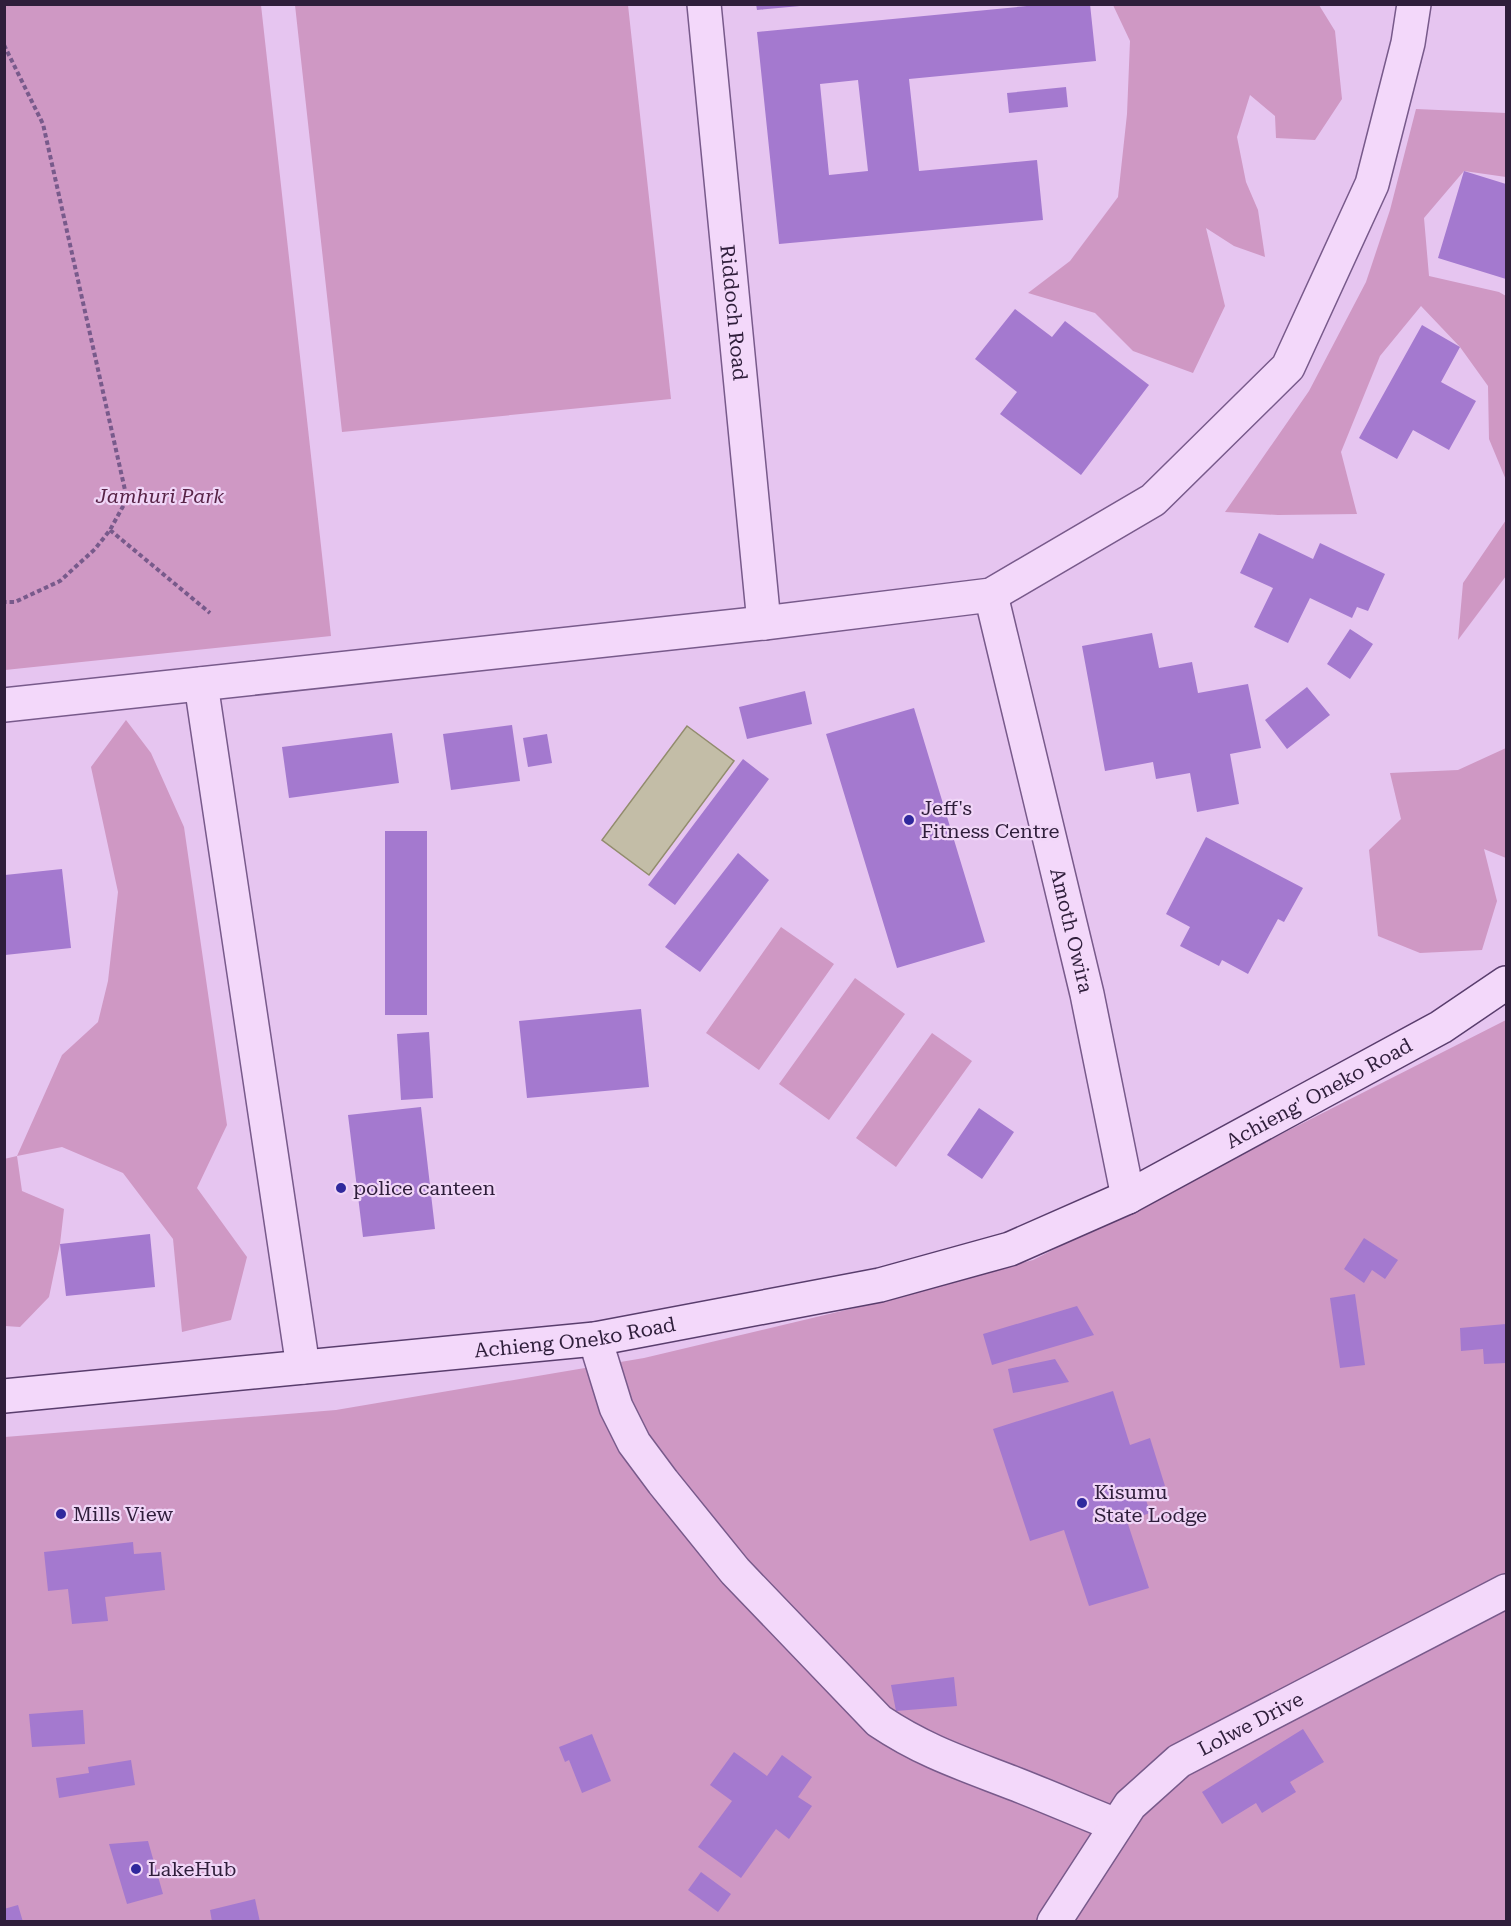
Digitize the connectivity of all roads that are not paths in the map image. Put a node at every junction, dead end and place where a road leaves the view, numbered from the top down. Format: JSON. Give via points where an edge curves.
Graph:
{"nodes":[{"id":1,"x":704,"y":4,"type":"edge"},
{"id":2,"x":1414,"y":4,"type":"edge"},
{"id":3,"x":991,"y":595,"type":"junction"},
{"id":4,"x":764,"y":623,"type":"junction"},
{"id":5,"x":201,"y":684,"type":"junction"},
{"id":6,"x":4,"y":705,"type":"edge"},
{"id":7,"x":1506,"y":983,"type":"edge"},
{"id":8,"x":1128,"y":1197,"type":"junction"},
{"id":9,"x":595,"y":1339,"type":"junction"},
{"id":10,"x":303,"y":1367,"type":"junction"},
{"id":11,"x":4,"y":1396,"type":"edge"},
{"id":12,"x":1506,"y":1591,"type":"edge"},
{"id":13,"x":1116,"y":1825,"type":"junction"},
{"id":14,"x":1054,"y":1922,"type":"edge"}],
"edges":[{"from":1,"to":4,"type":"street","name":"Riddoch Road"},
{"from":2,"to":3,"type":"street","via":[[1408,43],[1372,184],[1288,366],[1153,500]]},
{"from":3,"to":4,"type":"street"},
{"from":3,"to":8,"type":"street","name":"Amoth Owira","via":[[1087,994]]},
{"from":4,"to":5,"type":"street"},
{"from":5,"to":6,"type":"street"},
{"from":5,"to":10,"type":"street"},
{"from":7,"to":8,"type":"street","name":"Achieng' Oneko Road","via":[[1440,1027]]},
{"from":8,"to":9,"type":"street","name":"Achieng Oneko Road","via":[[1010,1249],[880,1285]]},
{"from":9,"to":10,"type":"street","name":"Achieng Oneko Road"},
{"from":9,"to":13,"type":"street","via":[[616,1407],[634,1443],[735,1571],[879,1721],[958,1763]]},
{"from":10,"to":11,"type":"street","name":"Achieng Oneko Road"},
{"from":12,"to":13,"type":"street","name":"Lolwe Drive","via":[[1179,1761],[1130,1805]]},
{"from":13,"to":14,"type":"street","name":"Lolwe Drive"}]}
